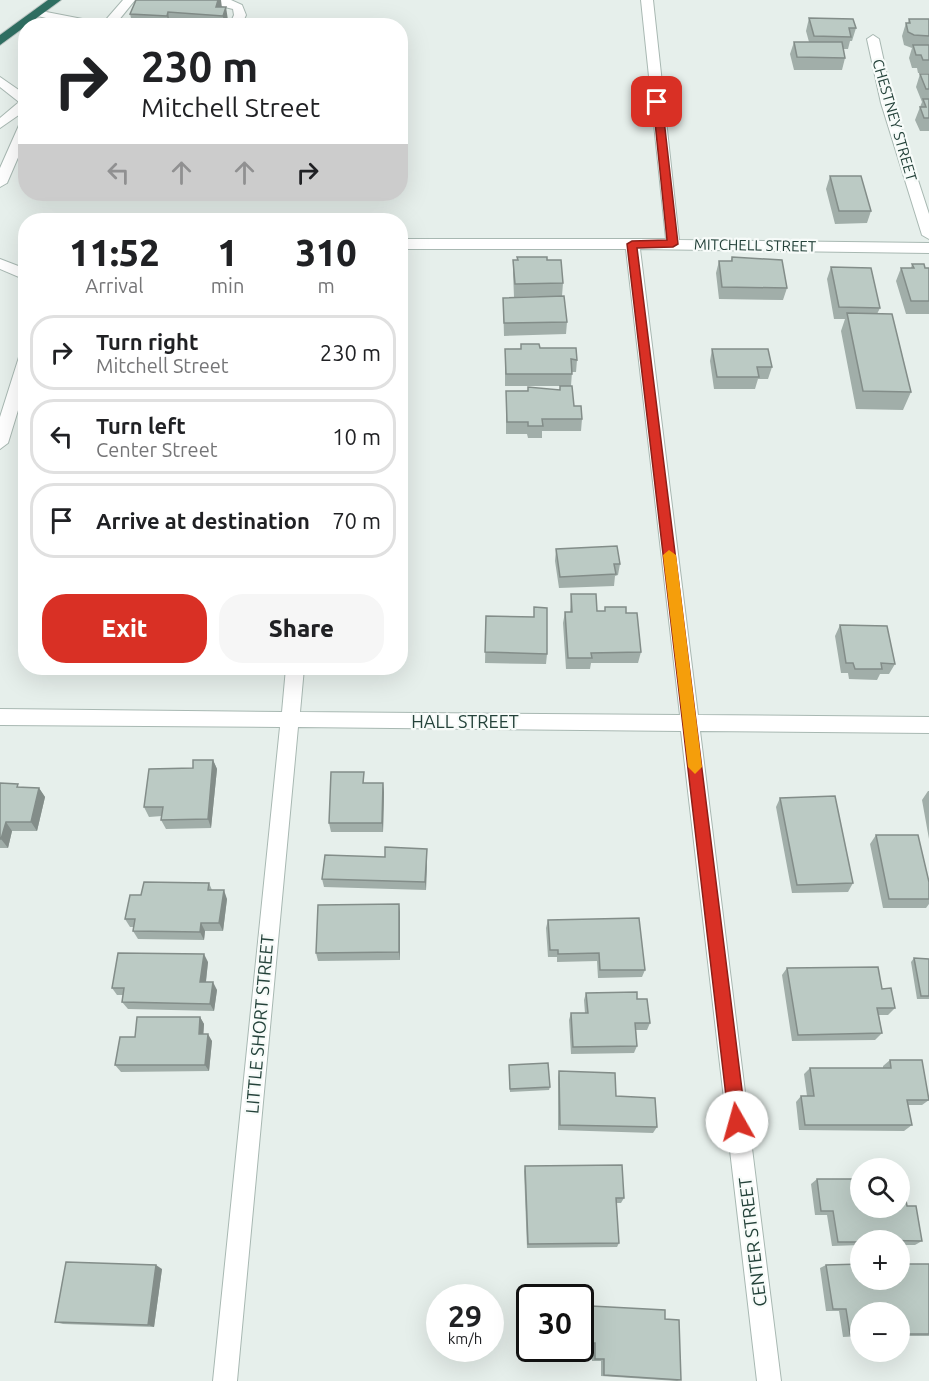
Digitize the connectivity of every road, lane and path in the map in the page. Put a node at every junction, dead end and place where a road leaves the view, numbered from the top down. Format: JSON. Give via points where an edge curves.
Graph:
{"nodes":[{"id":1,"x":55,"y":0,"type":"edge"},
{"id":2,"x":129,"y":0,"type":"edge"},
{"id":3,"x":202,"y":0,"type":"edge"},
{"id":4,"x":245,"y":0,"type":"edge"},
{"id":5,"x":647,"y":0,"type":"edge"},
{"id":6,"x":36,"y":14,"type":"junction"},
{"id":7,"x":31,"y":18,"type":"edge"},
{"id":8,"x":57,"y":18,"type":"edge"},
{"id":9,"x":114,"y":18,"type":"edge"},
{"id":10,"x":239,"y":18,"type":"edge"},
{"id":11,"x":248,"y":18,"type":"edge"},
{"id":12,"x":18,"y":28,"type":"edge"},
{"id":13,"x":873,"y":39,"type":"dead end"},
{"id":14,"x":0,"y":41,"type":"edge"},
{"id":15,"x":0,"y":81,"type":"edge"},
{"id":16,"x":18,"y":96,"type":"edge"},
{"id":17,"x":18,"y":109,"type":"edge"},
{"id":18,"x":1,"y":122,"type":"edge"},
{"id":19,"x":18,"y":141,"type":"edge"},
{"id":20,"x":0,"y":183,"type":"edge"},
{"id":21,"x":929,"y":235,"type":"edge"},
{"id":22,"x":408,"y":244,"type":"edge"},
{"id":23,"x":632,"y":244,"type":"junction"},
{"id":24,"x":673,"y":244,"type":"junction"},
{"id":25,"x":929,"y":248,"type":"edge"},
{"id":26,"x":18,"y":383,"type":"edge"},
{"id":27,"x":0,"y":443,"type":"edge"},
{"id":28,"x":294,"y":675,"type":"edge"},
{"id":29,"x":0,"y":717,"type":"edge"},
{"id":30,"x":289,"y":719,"type":"junction"},
{"id":31,"x":689,"y":722,"type":"junction"},
{"id":32,"x":929,"y":725,"type":"edge"},
{"id":33,"x":225,"y":1381,"type":"edge"},
{"id":34,"x":769,"y":1381,"type":"edge"}],
"edges":[{"from":1,"to":6,"type":"highway"},
{"from":2,"to":9,"type":"street"},
{"from":3,"to":10,"type":"street","via":[[238,7]]},
{"from":4,"to":11,"type":"street","via":[[250,7]]},
{"from":5,"to":24,"type":"street"},
{"from":6,"to":7,"type":"highway"},
{"from":6,"to":8,"type":"street"},
{"from":12,"to":14,"type":"highway"},
{"from":13,"to":21,"type":"street","name":"CHESTNEY STREET","via":[[887,103]]},
{"from":15,"to":16,"type":"street"},
{"from":17,"to":18,"type":"street"},
{"from":19,"to":20,"type":"street"},
{"from":22,"to":23,"type":"street","name":"MITCHELL STREET"},
{"from":23,"to":24,"type":"street","name":"MITCHELL STREET"},
{"from":23,"to":31,"type":"street","name":"CENTER STREET"},
{"from":24,"to":25,"type":"street","name":"MITCHELL STREET"},
{"from":26,"to":27,"type":"street"},
{"from":28,"to":30,"type":"street","name":"LITTLE SHORT STREET"},
{"from":29,"to":30,"type":"street","name":"HALL STREET"},
{"from":30,"to":31,"type":"street","name":"HALL STREET"},
{"from":30,"to":33,"type":"street","name":"LITTLE SHORT STREET"},
{"from":31,"to":32,"type":"street","name":"HALL STREET"},
{"from":31,"to":34,"type":"street","name":"CENTER STREET"}]}
